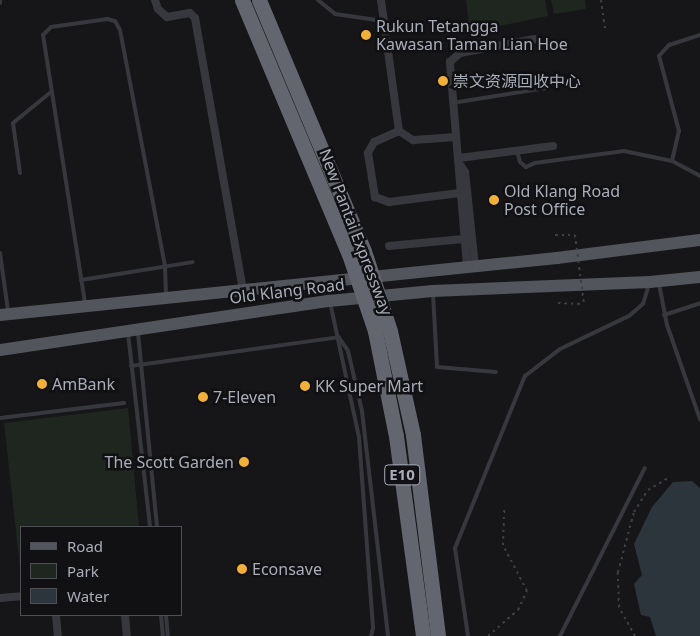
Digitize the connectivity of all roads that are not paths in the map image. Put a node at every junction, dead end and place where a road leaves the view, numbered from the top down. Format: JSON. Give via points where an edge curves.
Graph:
{"nodes":[{"id":1,"x":155,"y":0,"type":"edge"},
{"id":2,"x":242,"y":0,"type":"edge"},
{"id":3,"x":259,"y":0,"type":"edge"},
{"id":4,"x":318,"y":0,"type":"edge"},
{"id":5,"x":381,"y":0,"type":"edge"},
{"id":6,"x":383,"y":21,"type":"junction"},
{"id":7,"x":700,"y":35,"type":"edge"},
{"id":8,"x":535,"y":39,"type":"dead end"},
{"id":9,"x":546,"y":88,"type":"dead end"},
{"id":10,"x":51,"y":92,"type":"junction"},
{"id":11,"x":452,"y":103,"type":"junction"},
{"id":12,"x":399,"y":131,"type":"junction"},
{"id":13,"x":456,"y":137,"type":"junction"},
{"id":14,"x":553,"y":146,"type":"dead end"},
{"id":15,"x":517,"y":151,"type":"junction"},
{"id":16,"x":459,"y":160,"type":"junction"},
{"id":17,"x":672,"y":161,"type":"junction"},
{"id":18,"x":20,"y":173,"type":"dead end"},
{"id":19,"x":700,"y":176,"type":"edge"},
{"id":20,"x":463,"y":193,"type":"junction"},
{"id":21,"x":464,"y":239,"type":"junction"},
{"id":22,"x":700,"y":240,"type":"edge"},
{"id":23,"x":389,"y":246,"type":"dead end"},
{"id":24,"x":0,"y":253,"type":"edge"},
{"id":25,"x":193,"y":262,"type":"dead end"},
{"id":26,"x":471,"y":266,"type":"junction"},
{"id":27,"x":165,"y":267,"type":"junction"},
{"id":28,"x":700,"y":269,"type":"edge"},
{"id":29,"x":700,"y":277,"type":"edge"},
{"id":30,"x":81,"y":280,"type":"junction"},
{"id":31,"x":650,"y":282,"type":"junction"},
{"id":32,"x":243,"y":289,"type":"junction"},
{"id":33,"x":433,"y":291,"type":"junction"},
{"id":34,"x":166,"y":297,"type":"junction"},
{"id":35,"x":329,"y":301,"type":"junction"},
{"id":36,"x":700,"y":303,"type":"edge"},
{"id":37,"x":85,"y":306,"type":"junction"},
{"id":38,"x":4,"y":314,"type":"edge"},
{"id":39,"x":664,"y":314,"type":"junction"},
{"id":40,"x":133,"y":328,"type":"junction"},
{"id":41,"x":339,"y":337,"type":"junction"},
{"id":42,"x":0,"y":350,"type":"edge"},
{"id":43,"x":139,"y":364,"type":"junction"},
{"id":44,"x":132,"y":366,"type":"junction"},
{"id":45,"x":496,"y":372,"type":"dead end"},
{"id":46,"x":124,"y":403,"type":"dead end"},
{"id":47,"x":0,"y":418,"type":"edge"},
{"id":48,"x":700,"y":419,"type":"edge"},
{"id":49,"x":644,"y":468,"type":"dead end"},
{"id":50,"x":150,"y":526,"type":"edge"},
{"id":51,"x":156,"y":526,"type":"edge"},
{"id":52,"x":20,"y":596,"type":"edge"},
{"id":53,"x":0,"y":598,"type":"edge"},
{"id":54,"x":56,"y":616,"type":"edge"},
{"id":55,"x":125,"y":616,"type":"edge"},
{"id":56,"x":161,"y":616,"type":"edge"},
{"id":57,"x":166,"y":616,"type":"edge"},
{"id":58,"x":58,"y":636,"type":"edge"},
{"id":59,"x":126,"y":636,"type":"edge"},
{"id":60,"x":163,"y":636,"type":"edge"},
{"id":61,"x":168,"y":636,"type":"edge"},
{"id":62,"x":371,"y":636,"type":"edge"},
{"id":63,"x":388,"y":636,"type":"edge"},
{"id":64,"x":423,"y":636,"type":"edge"},
{"id":65,"x":438,"y":636,"type":"edge"},
{"id":66,"x":468,"y":636,"type":"edge"},
{"id":67,"x":560,"y":636,"type":"edge"}],
"edges":[{"from":1,"to":32,"type":"street","via":[[158,9],[167,17],[190,13],[195,18]]},
{"from":2,"to":64,"type":"highway","name":"New Pantai Expressway","number":"E10","bridge":true,"via":[[349,254],[375,331],[396,436]]},
{"from":3,"to":65,"type":"highway","name":"New Pantai Expressway","number":"E10","bridge":true,"via":[[364,251],[390,330],[413,435]]},
{"from":4,"to":6,"type":"lane","via":[[335,14]]},
{"from":5,"to":6,"type":"street"},
{"from":6,"to":12,"type":"street"},
{"from":7,"to":17,"type":"lane","via":[[669,45],[660,56],[679,131]]},
{"from":8,"to":11,"type":"street","via":[[454,56],[449,70]]},
{"from":9,"to":11,"type":"lane"},
{"from":10,"to":18,"type":"lane","via":[[13,123]]},
{"from":10,"to":27,"type":"lane","via":[[42,40],[44,32],[52,27],[107,19],[115,21],[122,39]]},
{"from":10,"to":30,"type":"lane"},
{"from":11,"to":13,"type":"street"},
{"from":12,"to":13,"type":"street","via":[[412,140]]},
{"from":12,"to":20,"type":"street","via":[[374,142],[368,153],[376,197],[389,202]]},
{"from":13,"to":16,"type":"street"},
{"from":14,"to":15,"type":"street"},
{"from":15,"to":16,"type":"street"},
{"from":15,"to":17,"type":"lane","via":[[520,162],[526,167],[624,151]]},
{"from":16,"to":20,"type":"street","via":[[465,172]]},
{"from":17,"to":19,"type":"lane"},
{"from":20,"to":21,"type":"street"},
{"from":20,"to":26,"type":"street"},
{"from":21,"to":23,"type":"street"},
{"from":21,"to":26,"type":"street"},
{"from":22,"to":26,"type":"main road","name":"Old Klang Road"},
{"from":24,"to":38,"type":"lane"},
{"from":25,"to":27,"type":"lane"},
{"from":26,"to":32,"type":"main road","name":"Old Klang Road"},
{"from":27,"to":30,"type":"lane"},
{"from":27,"to":34,"type":"lane"},
{"from":28,"to":31,"type":"main road"},
{"from":29,"to":31,"type":"main road","name":"Old Klang Road"},
{"from":30,"to":37,"type":"lane"},
{"from":31,"to":33,"type":"main road","name":"Old Klang Road"},
{"from":31,"to":39,"type":"lane"},
{"from":31,"to":66,"type":"lane","via":[[643,304],[629,316],[560,349],[525,376],[455,548]]},
{"from":32,"to":34,"type":"main road","name":"Old Klang Road"},
{"from":33,"to":35,"type":"main road","name":"Old Klang Road"},
{"from":33,"to":45,"type":"lane","via":[[437,366]]},
{"from":34,"to":37,"type":"main road","name":"Old Klang Road"},
{"from":35,"to":40,"type":"main road","name":"Old Klang Road"},
{"from":35,"to":41,"type":"lane"},
{"from":36,"to":39,"type":"lane"},
{"from":37,"to":38,"type":"main road","name":"Old Klang Road"},
{"from":39,"to":48,"type":"lane","via":[[696,416]]},
{"from":40,"to":42,"type":"main road","name":"Old Klang Road"},
{"from":40,"to":43,"type":"lane"},
{"from":40,"to":44,"type":"lane"},
{"from":41,"to":43,"type":"lane"},
{"from":41,"to":62,"type":"lane","via":[[359,437]]},
{"from":41,"to":63,"type":"lane","via":[[348,351],[362,411]]},
{"from":43,"to":44,"type":"lane"},
{"from":43,"to":51,"type":"lane"},
{"from":44,"to":50,"type":"lane"},
{"from":46,"to":47,"type":"lane"},
{"from":49,"to":67,"type":"lane"},
{"from":52,"to":53,"type":"street"},
{"from":54,"to":58,"type":"street"},
{"from":55,"to":59,"type":"street"},
{"from":56,"to":60,"type":"lane"},
{"from":57,"to":61,"type":"lane"}]}
